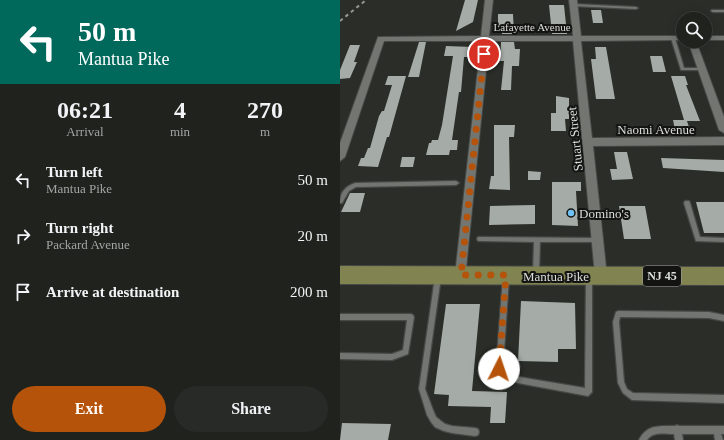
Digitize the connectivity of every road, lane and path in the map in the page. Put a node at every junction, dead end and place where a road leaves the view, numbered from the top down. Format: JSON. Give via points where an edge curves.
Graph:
{"nodes":[{"id":1,"x":489,"y":0,"type":"edge"},
{"id":2,"x":574,"y":3,"type":"edge"},
{"id":3,"x":636,"y":8,"type":"dead end"},
{"id":4,"x":713,"y":11,"type":"dead end"},
{"id":5,"x":724,"y":11,"type":"edge"},
{"id":6,"x":486,"y":38,"type":"junction"},
{"id":7,"x":578,"y":38,"type":"junction"},
{"id":8,"x":673,"y":38,"type":"joint"},
{"id":9,"x":712,"y":38,"type":"edge"},
{"id":10,"x":724,"y":38,"type":"edge"},
{"id":11,"x":694,"y":48,"type":"edge"},
{"id":12,"x":702,"y":69,"type":"junction"},
{"id":13,"x":724,"y":130,"type":"edge"},
{"id":14,"x":724,"y":141,"type":"edge"},
{"id":15,"x":589,"y":142,"type":"junction"},
{"id":16,"x":340,"y":157,"type":"edge"},
{"id":17,"x":456,"y":183,"type":"dead end"},
{"id":18,"x":340,"y":201,"type":"edge"},
{"id":19,"x":687,"y":203,"type":"dead end"},
{"id":20,"x":480,"y":239,"type":"dead end"},
{"id":21,"x":537,"y":239,"type":"junction"},
{"id":22,"x":598,"y":240,"type":"junction"},
{"id":23,"x":724,"y":240,"type":"edge"},
{"id":24,"x":340,"y":275,"type":"edge"},
{"id":25,"x":438,"y":275,"type":"junction"},
{"id":26,"x":461,"y":275,"type":"junction"},
{"id":27,"x":506,"y":275,"type":"junction"},
{"id":28,"x":536,"y":276,"type":"junction"},
{"id":29,"x":595,"y":276,"type":"junction"},
{"id":30,"x":724,"y":276,"type":"edge"},
{"id":31,"x":340,"y":317,"type":"edge"},
{"id":32,"x":724,"y":318,"type":"edge"},
{"id":33,"x":340,"y":356,"type":"edge"},
{"id":34,"x":724,"y":399,"type":"edge"},
{"id":35,"x":677,"y":429,"type":"junction"},
{"id":36,"x":721,"y":430,"type":"edge"},
{"id":37,"x":475,"y":432,"type":"dead end"},
{"id":38,"x":643,"y":440,"type":"edge"},
{"id":39,"x":679,"y":440,"type":"edge"},
{"id":40,"x":719,"y":440,"type":"edge"}],
"edges":[{"from":1,"to":6,"type":"street"},
{"from":2,"to":3,"type":"lane"},
{"from":2,"to":7,"type":"street","name":"Stuart Street"},
{"from":4,"to":5,"type":"lane"},
{"from":6,"to":7,"type":"street","name":"Lafayette Avenue"},
{"from":6,"to":16,"type":"street","name":"Lafayette Avenue","via":[[381,39]]},
{"from":6,"to":26,"type":"street"},
{"from":7,"to":8,"type":"street","name":"Lafayette Avenue"},
{"from":7,"to":15,"type":"street","name":"Stuart Street"},
{"from":8,"to":12,"type":"lane","via":[[682,69]]},
{"from":9,"to":10,"type":"street"},
{"from":11,"to":12,"type":"street"},
{"from":12,"to":13,"type":"street"},
{"from":14,"to":15,"type":"street","name":"Naomi Avenue"},
{"from":15,"to":22,"type":"street","name":"Stuart Street"},
{"from":17,"to":18,"type":"lane","via":[[355,185],[347,190]]},
{"from":19,"to":23,"type":"lane","via":[[698,239]]},
{"from":20,"to":21,"type":"lane"},
{"from":21,"to":22,"type":"lane"},
{"from":21,"to":28,"type":"lane"},
{"from":22,"to":29,"type":"street","name":"Stuart Street"},
{"from":24,"to":25,"type":"main road","name":"Mantua Pike","number":"NJ 45"},
{"from":25,"to":26,"type":"main road","name":"Mantua Pike","number":"NJ 45"},
{"from":25,"to":37,"type":"lane","via":[[422,389],[427,406],[438,425],[449,430]]},
{"from":26,"to":27,"type":"main road","name":"Mantua Pike","number":"NJ 45"},
{"from":27,"to":28,"type":"main road","name":"Mantua Pike","number":"NJ 45"},
{"from":27,"to":29,"type":"lane","via":[[499,369],[518,380],[588,392]]},
{"from":28,"to":29,"type":"main road","name":"Mantua Pike","number":"NJ 45"},
{"from":29,"to":30,"type":"main road","name":"Mantua Pike","number":"NJ 45"},
{"from":31,"to":33,"type":"lane","via":[[411,317],[406,352],[392,357]]},
{"from":32,"to":34,"type":"lane","via":[[709,314],[618,314],[616,322],[621,383],[624,391],[632,396]]},
{"from":35,"to":36,"type":"lane"},
{"from":35,"to":38,"type":"lane","via":[[655,430]]},
{"from":35,"to":39,"type":"lane"},
{"from":36,"to":40,"type":"lane"}]}
